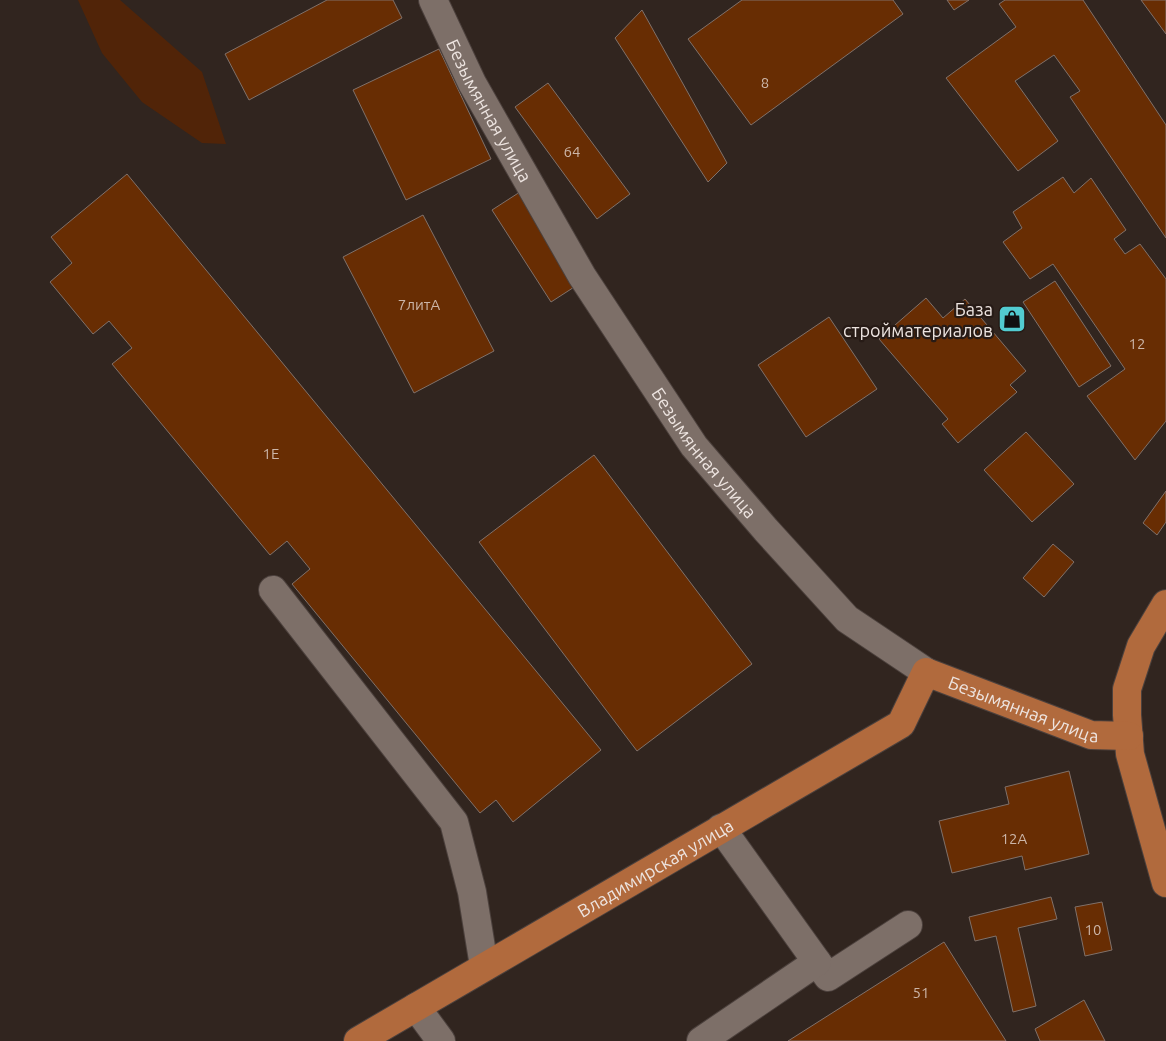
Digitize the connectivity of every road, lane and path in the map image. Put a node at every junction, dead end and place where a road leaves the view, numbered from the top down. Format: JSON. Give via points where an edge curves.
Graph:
{"nodes":[{"id":1,"x":433,"y":0,"type":"edge"},
{"id":2,"x":273,"y":590,"type":"dead end"},
{"id":3,"x":1166,"y":604,"type":"edge"},
{"id":4,"x":926,"y":672,"type":"junction"},
{"id":5,"x":1129,"y":736,"type":"junction"},
{"id":6,"x":721,"y":828,"type":"junction"},
{"id":7,"x":1161,"y":849,"type":"edge"},
{"id":8,"x":1166,"y":883,"type":"edge"},
{"id":9,"x":908,"y":925,"type":"dead end"},
{"id":10,"x":817,"y":962,"type":"junction"},
{"id":11,"x":484,"y":966,"type":"junction"},
{"id":12,"x":416,"y":1006,"type":"junction"},
{"id":13,"x":358,"y":1041,"type":"edge"},
{"id":14,"x":441,"y":1041,"type":"edge"},
{"id":15,"x":702,"y":1041,"type":"edge"}],
"edges":[{"from":1,"to":4,"type":"street","name":"Безымянная улица","via":[[472,84],[582,276],[694,446],[847,619]]},
{"from":2,"to":11,"type":"street","via":[[454,822],[472,892]]},
{"from":3,"to":5,"type":"main road","via":[[1142,646],[1127,689]]},
{"from":4,"to":5,"type":"main road","name":"Безымянная улица","via":[[1091,735]]},
{"from":4,"to":6,"type":"main road","name":"Владимирская улица","via":[[901,724]]},
{"from":5,"to":7,"type":"main road","via":[[1130,754]]},
{"from":6,"to":10,"type":"street"},
{"from":6,"to":11,"type":"main road","name":"Владимирская улица"},
{"from":7,"to":8,"type":"main road"},
{"from":9,"to":10,"type":"street","via":[[828,977]]},
{"from":10,"to":15,"type":"street"},
{"from":11,"to":12,"type":"main road","name":"Владимирская улица"},
{"from":12,"to":13,"type":"main road","name":"Владимирская улица"},
{"from":12,"to":14,"type":"street"}]}
